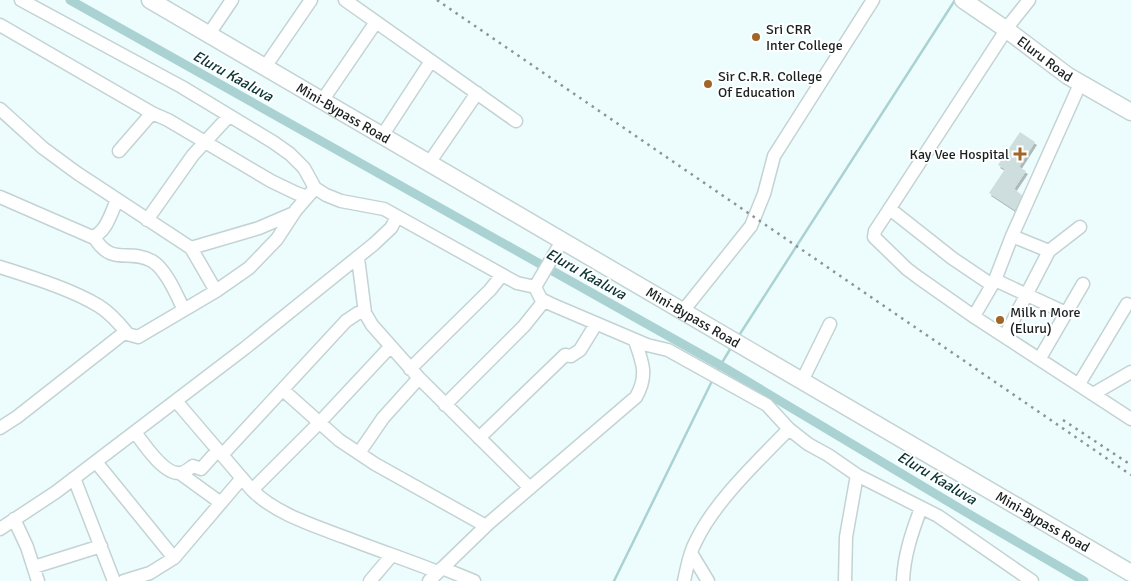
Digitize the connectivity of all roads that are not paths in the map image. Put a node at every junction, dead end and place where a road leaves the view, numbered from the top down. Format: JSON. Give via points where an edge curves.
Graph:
{"nodes":[{"id":1,"x":21,"y":0,"type":"edge"},
{"id":2,"x":150,"y":0,"type":"edge"},
{"id":3,"x":232,"y":0,"type":"edge"},
{"id":4,"x":311,"y":0,"type":"edge"},
{"id":5,"x":345,"y":0,"type":"edge"},
{"id":6,"x":873,"y":0,"type":"edge"},
{"id":7,"x":963,"y":0,"type":"edge"},
{"id":8,"x":976,"y":0,"type":"edge"},
{"id":9,"x":1029,"y":0,"type":"edge"},
{"id":10,"x":376,"y":22,"type":"junction"},
{"id":11,"x":1005,"y":24,"type":"junction"},
{"id":12,"x":0,"y":25,"type":"edge"},
{"id":13,"x":209,"y":34,"type":"junction"},
{"id":14,"x":431,"y":60,"type":"junction"},
{"id":15,"x":265,"y":67,"type":"junction"},
{"id":16,"x":1080,"y":84,"type":"junction"},
{"id":17,"x":477,"y":93,"type":"junction"},
{"id":18,"x":322,"y":101,"type":"junction"},
{"id":19,"x":1131,"y":101,"type":"edge"},
{"id":20,"x":0,"y":109,"type":"edge"},
{"id":21,"x":1131,"y":112,"type":"edge"},
{"id":22,"x":152,"y":113,"type":"junction"},
{"id":23,"x":229,"y":116,"type":"junction"},
{"id":24,"x":516,"y":121,"type":"dead end"},
{"id":25,"x":382,"y":136,"type":"junction"},
{"id":26,"x":206,"y":142,"type":"junction"},
{"id":27,"x":120,"y":150,"type":"dead end"},
{"id":28,"x":428,"y":163,"type":"junction"},
{"id":29,"x":316,"y":193,"type":"junction"},
{"id":30,"x":0,"y":197,"type":"edge"},
{"id":31,"x":117,"y":200,"type":"junction"},
{"id":32,"x":890,"y":209,"type":"junction"},
{"id":33,"x":294,"y":212,"type":"junction"},
{"id":34,"x":397,"y":217,"type":"junction"},
{"id":35,"x":147,"y":220,"type":"junction"},
{"id":36,"x":1080,"y":227,"type":"dead end"},
{"id":37,"x":1012,"y":236,"type":"junction"},
{"id":38,"x":94,"y":237,"type":"junction"},
{"id":39,"x":559,"y":246,"type":"junction"},
{"id":40,"x":191,"y":248,"type":"junction"},
{"id":41,"x":1050,"y":251,"type":"junction"},
{"id":42,"x":358,"y":258,"type":"junction"},
{"id":43,"x":0,"y":267,"type":"edge"},
{"id":44,"x":502,"y":275,"type":"junction"},
{"id":45,"x":993,"y":282,"type":"junction"},
{"id":46,"x":1083,"y":284,"type":"dead end"},
{"id":47,"x":535,"y":287,"type":"junction"},
{"id":48,"x":216,"y":291,"type":"junction"},
{"id":49,"x":1027,"y":295,"type":"junction"},
{"id":50,"x":544,"y":301,"type":"junction"},
{"id":51,"x":1127,"y":304,"type":"dead end"},
{"id":52,"x":184,"y":310,"type":"junction"},
{"id":53,"x":685,"y":312,"type":"junction"},
{"id":54,"x":1066,"y":312,"type":"junction"},
{"id":55,"x":365,"y":313,"type":"junction"},
{"id":56,"x":974,"y":316,"type":"junction"},
{"id":57,"x":596,"y":324,"type":"junction"},
{"id":58,"x":830,"y":324,"type":"dead end"},
{"id":59,"x":127,"y":334,"type":"junction"},
{"id":60,"x":1005,"y":336,"type":"junction"},
{"id":61,"x":635,"y":341,"type":"junction"},
{"id":62,"x":390,"y":347,"type":"junction"},
{"id":63,"x":1040,"y":358,"type":"junction"},
{"id":64,"x":1131,"y":372,"type":"edge"},
{"id":65,"x":414,"y":373,"type":"junction"},
{"id":66,"x":802,"y":381,"type":"junction"},
{"id":67,"x":1079,"y":384,"type":"junction"},
{"id":68,"x":283,"y":390,"type":"junction"},
{"id":69,"x":1093,"y":394,"type":"junction"},
{"id":70,"x":176,"y":400,"type":"junction"},
{"id":71,"x":446,"y":405,"type":"junction"},
{"id":72,"x":1131,"y":418,"type":"edge"},
{"id":73,"x":319,"y":423,"type":"junction"},
{"id":74,"x":0,"y":428,"type":"edge"},
{"id":75,"x":789,"y":429,"type":"junction"},
{"id":76,"x":134,"y":432,"type":"junction"},
{"id":77,"x":479,"y":438,"type":"junction"},
{"id":78,"x":220,"y":453,"type":"junction"},
{"id":79,"x":359,"y":453,"type":"junction"},
{"id":80,"x":96,"y":462,"type":"junction"},
{"id":81,"x":181,"y":474,"type":"junction"},
{"id":82,"x":857,"y":475,"type":"junction"},
{"id":83,"x":74,"y":478,"type":"junction"},
{"id":84,"x":242,"y":478,"type":"junction"},
{"id":85,"x":530,"y":488,"type":"junction"},
{"id":86,"x":252,"y":490,"type":"junction"},
{"id":87,"x":221,"y":503,"type":"junction"},
{"id":88,"x":921,"y":508,"type":"junction"},
{"id":89,"x":14,"y":519,"type":"junction"},
{"id":90,"x":486,"y":526,"type":"junction"},
{"id":91,"x":0,"y":529,"type":"edge"},
{"id":92,"x":101,"y":546,"type":"junction"},
{"id":93,"x":691,"y":553,"type":"junction"},
{"id":94,"x":392,"y":555,"type":"junction"},
{"id":95,"x":174,"y":558,"type":"junction"},
{"id":96,"x":34,"y":567,"type":"junction"},
{"id":97,"x":1131,"y":573,"type":"edge"},
{"id":98,"x":436,"y":574,"type":"edge"},
{"id":99,"x":152,"y":577,"type":"edge"},
{"id":100,"x":38,"y":581,"type":"edge"},
{"id":101,"x":114,"y":581,"type":"edge"},
{"id":102,"x":124,"y":581,"type":"edge"},
{"id":103,"x":370,"y":581,"type":"edge"},
{"id":104,"x":474,"y":581,"type":"edge"},
{"id":105,"x":684,"y":581,"type":"edge"},
{"id":106,"x":708,"y":581,"type":"edge"},
{"id":107,"x":844,"y":581,"type":"edge"},
{"id":108,"x":903,"y":581,"type":"edge"},
{"id":109,"x":1032,"y":581,"type":"edge"}],
"edges":[{"from":1,"to":23,"type":"street"},
{"from":2,"to":13,"type":"main road","name":"Mini-Bypass Road"},
{"from":3,"to":13,"type":"street"},
{"from":4,"to":15,"type":"street"},
{"from":5,"to":10,"type":"street"},
{"from":6,"to":53,"type":"street","via":[[774,156],[751,226]]},
{"from":7,"to":11,"type":"main road","name":"Eluru Road"},
{"from":8,"to":11,"type":"main road","name":"Eluru Road"},
{"from":9,"to":11,"type":"street"},
{"from":10,"to":14,"type":"street"},
{"from":10,"to":18,"type":"street"},
{"from":11,"to":16,"type":"main road","name":"Eluru Road"},
{"from":11,"to":19,"type":"main road","name":"Eluru Road"},
{"from":11,"to":32,"type":"street"},
{"from":12,"to":22,"type":"street"},
{"from":13,"to":15,"type":"main road","name":"Mini-Bypass Road"},
{"from":14,"to":17,"type":"street"},
{"from":14,"to":25,"type":"street"},
{"from":15,"to":18,"type":"main road","name":"Mini-Bypass Road"},
{"from":16,"to":21,"type":"main road","name":"Eluru Road"},
{"from":16,"to":37,"type":"street"},
{"from":17,"to":24,"type":"street"},
{"from":17,"to":28,"type":"street"},
{"from":18,"to":25,"type":"main road","name":"Mini-Bypass Road"},
{"from":20,"to":31,"type":"street","via":[[43,148]]},
{"from":22,"to":26,"type":"street"},
{"from":22,"to":27,"type":"street"},
{"from":23,"to":26,"type":"street"},
{"from":23,"to":29,"type":"street","via":[[290,154],[304,168]]},
{"from":25,"to":28,"type":"main road","name":"Mini-Bypass Road"},
{"from":26,"to":29,"type":"street","via":[[296,193]]},
{"from":26,"to":35,"type":"street"},
{"from":28,"to":39,"type":"main road","name":"Mini-Bypass Road"},
{"from":29,"to":33,"type":"street"},
{"from":29,"to":34,"type":"street","via":[[384,209]]},
{"from":30,"to":38,"type":"street"},
{"from":31,"to":35,"type":"street"},
{"from":31,"to":38,"type":"street","via":[[104,228]]},
{"from":32,"to":45,"type":"street","via":[[939,248]]},
{"from":32,"to":56,"type":"street","via":[[874,237],[907,269]]},
{"from":33,"to":40,"type":"street","via":[[259,228]]},
{"from":33,"to":48,"type":"street","via":[[277,239],[249,268]]},
{"from":34,"to":42,"type":"street","via":[[391,228]]},
{"from":34,"to":44,"type":"street"},
{"from":35,"to":40,"type":"street"},
{"from":36,"to":41,"type":"street"},
{"from":37,"to":41,"type":"street"},
{"from":37,"to":45,"type":"street"},
{"from":38,"to":52,"type":"street","via":[[100,246],[114,255],[152,261],[168,279]]},
{"from":39,"to":47,"type":"street"},
{"from":39,"to":53,"type":"main road","name":"Mini-Bypass Road"},
{"from":40,"to":48,"type":"street"},
{"from":41,"to":49,"type":"street"},
{"from":42,"to":55,"type":"street"},
{"from":42,"to":70,"type":"street"},
{"from":43,"to":59,"type":"street","via":[[98,306]]},
{"from":44,"to":47,"type":"street"},
{"from":44,"to":65,"type":"street"},
{"from":45,"to":49,"type":"street"},
{"from":45,"to":56,"type":"street"},
{"from":46,"to":54,"type":"street"},
{"from":47,"to":50,"type":"street"},
{"from":48,"to":52,"type":"street"},
{"from":49,"to":54,"type":"street"},
{"from":49,"to":60,"type":"street"},
{"from":50,"to":57,"type":"street"},
{"from":50,"to":71,"type":"street","via":[[524,326]]},
{"from":51,"to":67,"type":"street"},
{"from":52,"to":59,"type":"street","via":[[138,337]]},
{"from":53,"to":66,"type":"main road","name":"Mini-Bypass Road"},
{"from":54,"to":63,"type":"street"},
{"from":55,"to":62,"type":"street"},
{"from":55,"to":68,"type":"street","via":[[358,313],[346,321]]},
{"from":56,"to":60,"type":"street"},
{"from":57,"to":61,"type":"street"},
{"from":57,"to":77,"type":"street","via":[[580,350],[571,356],[566,355]]},
{"from":58,"to":66,"type":"street"},
{"from":59,"to":74,"type":"street","via":[[111,342]]},
{"from":60,"to":63,"type":"street"},
{"from":61,"to":75,"type":"street","via":[[668,350],[767,405]]},
{"from":61,"to":85,"type":"street","via":[[643,370],[643,385],[636,397]]},
{"from":62,"to":65,"type":"street"},
{"from":62,"to":73,"type":"street"},
{"from":63,"to":67,"type":"street"},
{"from":64,"to":69,"type":"street"},
{"from":65,"to":71,"type":"street"},
{"from":65,"to":79,"type":"street"},
{"from":66,"to":97,"type":"main road","name":"Mini-Bypass Road"},
{"from":67,"to":69,"type":"street"},
{"from":68,"to":73,"type":"street"},
{"from":68,"to":78,"type":"street"},
{"from":69,"to":72,"type":"street"},
{"from":70,"to":76,"type":"street"},
{"from":70,"to":78,"type":"street"},
{"from":71,"to":77,"type":"street"},
{"from":73,"to":79,"type":"street"},
{"from":73,"to":86,"type":"street"},
{"from":75,"to":82,"type":"street"},
{"from":75,"to":93,"type":"street","via":[[726,496],[696,540]]},
{"from":76,"to":80,"type":"street"},
{"from":76,"to":81,"type":"street","via":[[162,465]]},
{"from":77,"to":85,"type":"street"},
{"from":78,"to":81,"type":"street","via":[[202,469],[193,466]]},
{"from":78,"to":84,"type":"street"},
{"from":79,"to":90,"type":"street"},
{"from":80,"to":83,"type":"street"},
{"from":80,"to":95,"type":"street"},
{"from":81,"to":87,"type":"street"},
{"from":82,"to":88,"type":"street"},
{"from":82,"to":107,"type":"street","via":[[846,538]]},
{"from":83,"to":89,"type":"street"},
{"from":83,"to":92,"type":"street"},
{"from":84,"to":86,"type":"street"},
{"from":84,"to":87,"type":"street"},
{"from":85,"to":90,"type":"street"},
{"from":86,"to":94,"type":"street","via":[[276,508]]},
{"from":87,"to":95,"type":"street"},
{"from":88,"to":108,"type":"street","via":[[904,560]]},
{"from":88,"to":109,"type":"street","via":[[938,516]]},
{"from":89,"to":91,"type":"street"},
{"from":89,"to":96,"type":"street"},
{"from":90,"to":98,"type":"street"},
{"from":92,"to":96,"type":"street"},
{"from":92,"to":101,"type":"street"},
{"from":93,"to":105,"type":"street"},
{"from":93,"to":106,"type":"street"},
{"from":94,"to":98,"type":"street"},
{"from":94,"to":103,"type":"street"},
{"from":95,"to":99,"type":"street"},
{"from":96,"to":100,"type":"street"},
{"from":98,"to":104,"type":"street"},
{"from":99,"to":102,"type":"street"}]}
